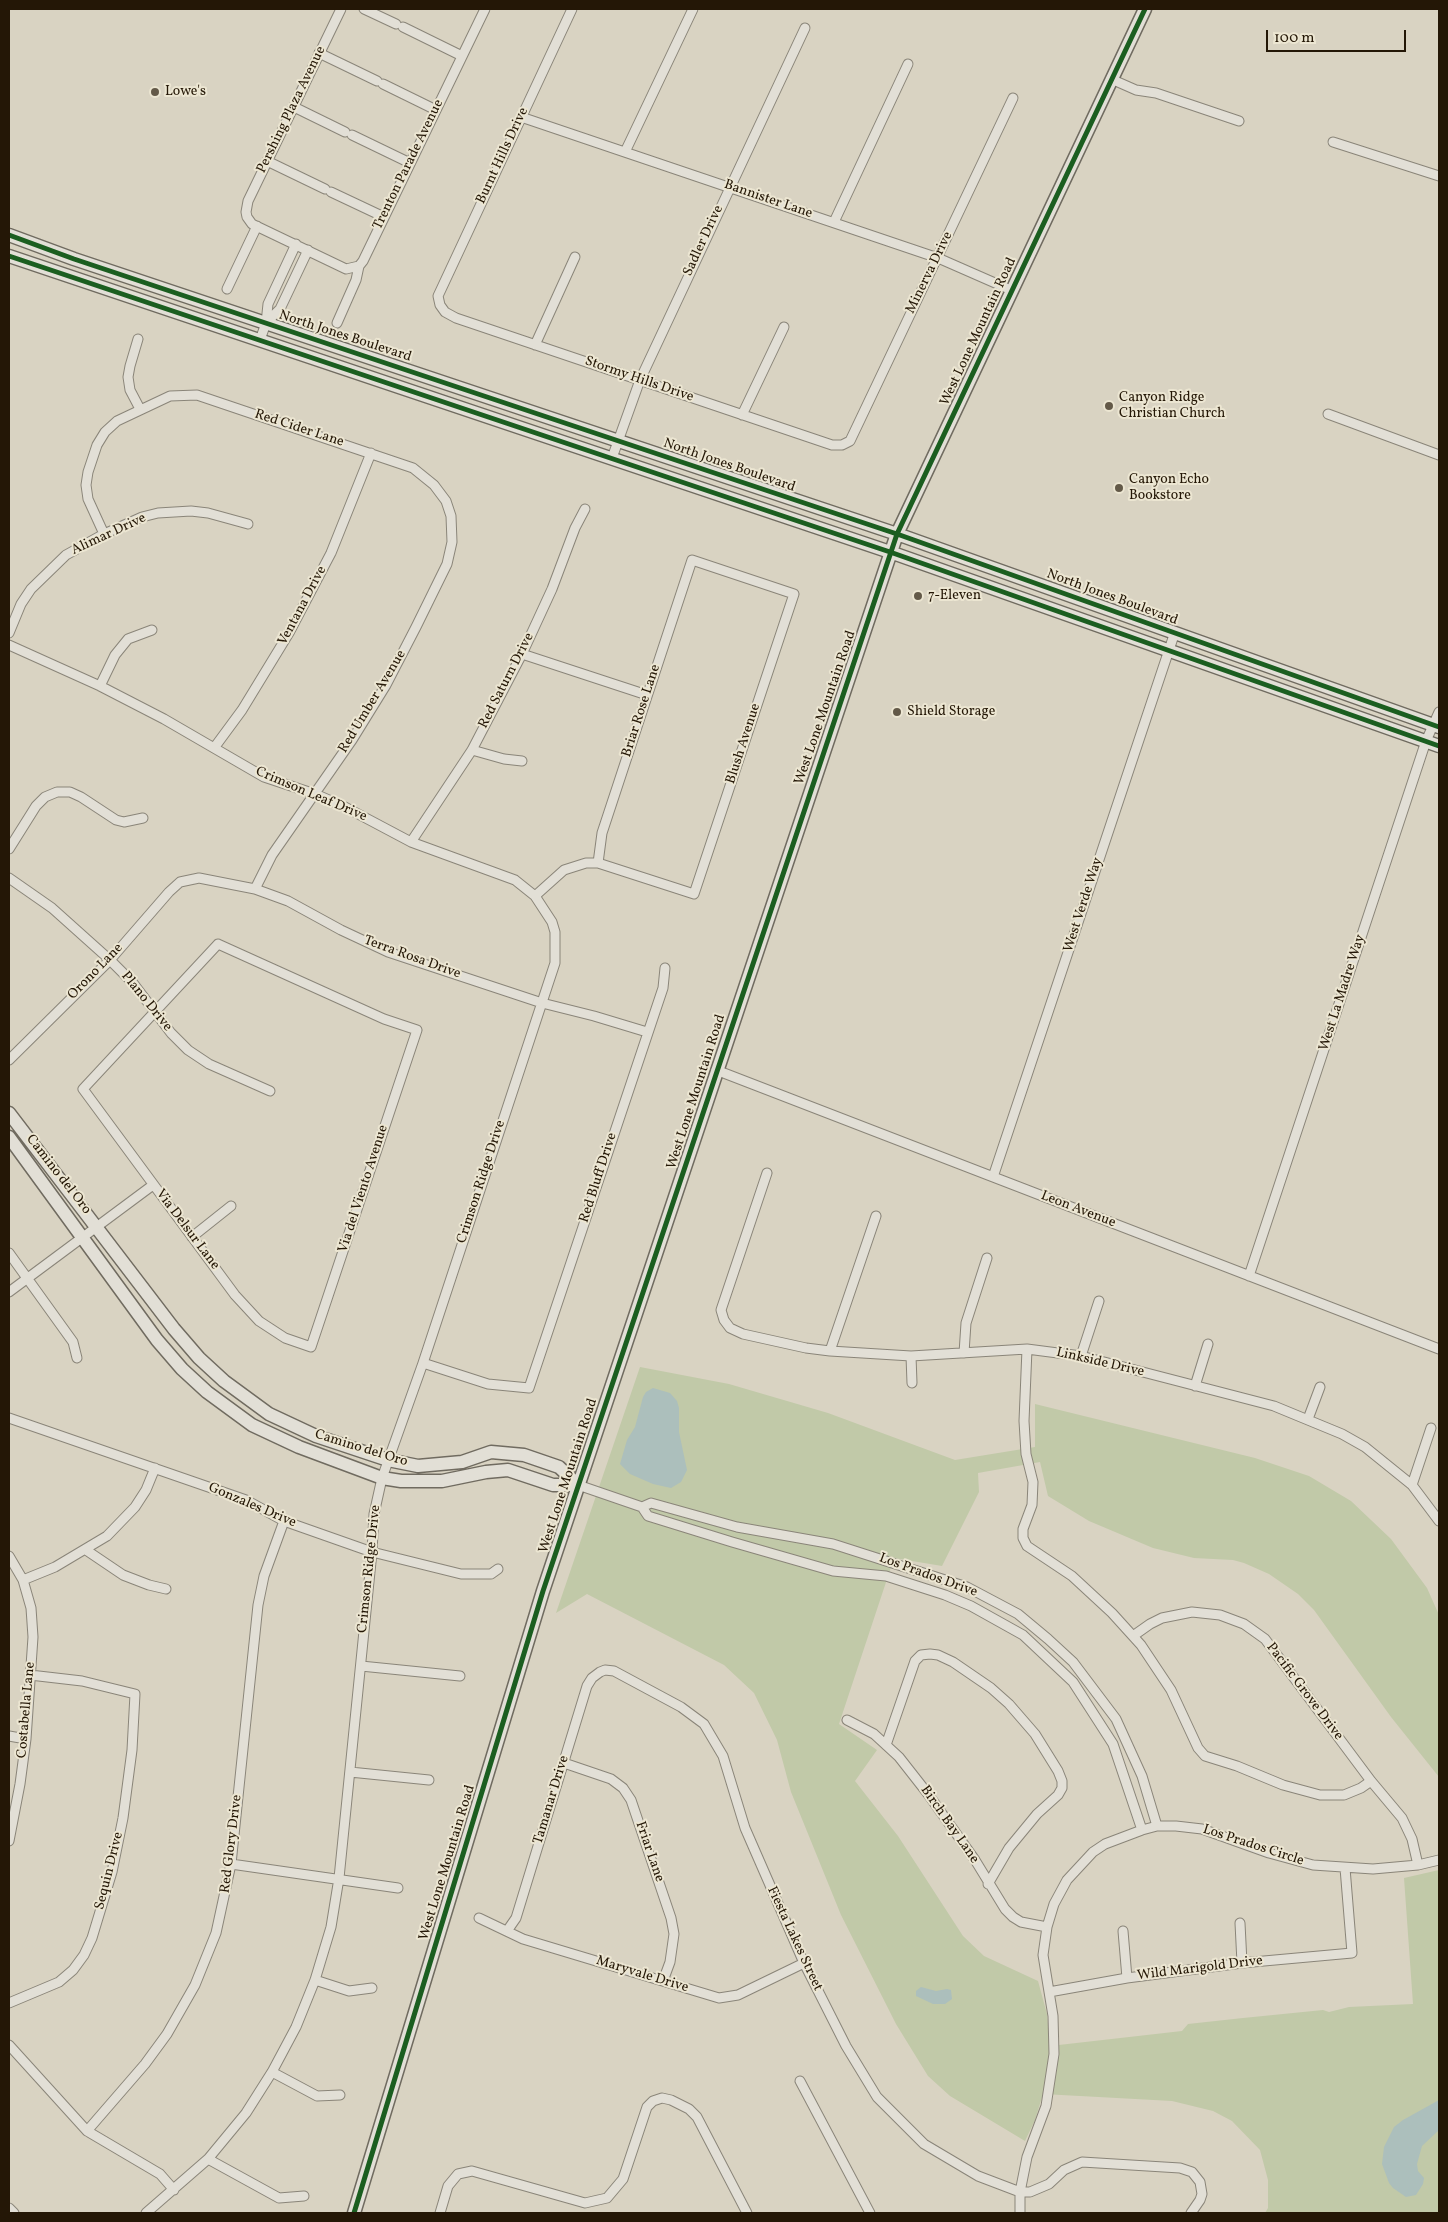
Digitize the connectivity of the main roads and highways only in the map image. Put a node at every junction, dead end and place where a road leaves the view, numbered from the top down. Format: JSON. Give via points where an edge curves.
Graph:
{"nodes":[{"id":1,"x":1144,"y":9,"type":"edge"},
{"id":2,"x":9,"y":235,"type":"edge"},
{"id":3,"x":9,"y":256,"type":"edge"},
{"id":4,"x":74,"y":259,"type":"junction"},
{"id":5,"x":68,"y":276,"type":"junction"},
{"id":6,"x":897,"y":534,"type":"junction"},
{"id":7,"x":890,"y":552,"type":"junction"},
{"id":8,"x":1436,"y":726,"type":"edge"},
{"id":9,"x":1439,"y":746,"type":"edge"},
{"id":10,"x":9,"y":1112,"type":"edge"},
{"id":11,"x":9,"y":1137,"type":"edge"},
{"id":12,"x":578,"y":1485,"type":"junction"},
{"id":13,"x":354,"y":2213,"type":"edge"}],
"edges":[{"from":1,"to":6,"type":"main road","name":"West Lone Mountain Road"},
{"from":2,"to":4,"type":"main road","name":"North Jones Boulevard"},
{"from":3,"to":5,"type":"main road","name":"North Jones Boulevard"},
{"from":4,"to":5,"type":"main road"},
{"from":4,"to":6,"type":"main road","name":"North Jones Boulevard"},
{"from":5,"to":7,"type":"main road","name":"North Jones Boulevard"},
{"from":6,"to":7,"type":"main road","name":"West Lone Mountain Road"},
{"from":6,"to":8,"type":"main road","name":"North Jones Boulevard"},
{"from":7,"to":9,"type":"main road","name":"North Jones Boulevard"},
{"from":7,"to":12,"type":"main road","name":"West Lone Mountain Road"},
{"from":10,"to":12,"type":"main road","name":"Camino del Oro","via":[[174,1329],[224,1381],[269,1414],[316,1436],[388,1460],[418,1466],[462,1462],[492,1452],[524,1455],[559,1467]]},
{"from":11,"to":12,"type":"main road","name":"Camino del Oro","via":[[157,1340],[207,1392],[252,1425],[299,1447],[382,1478],[442,1481],[508,1470],[553,1485]]},
{"from":12,"to":13,"type":"main road","name":"West Lone Mountain Road","via":[[528,1637]]}]}
